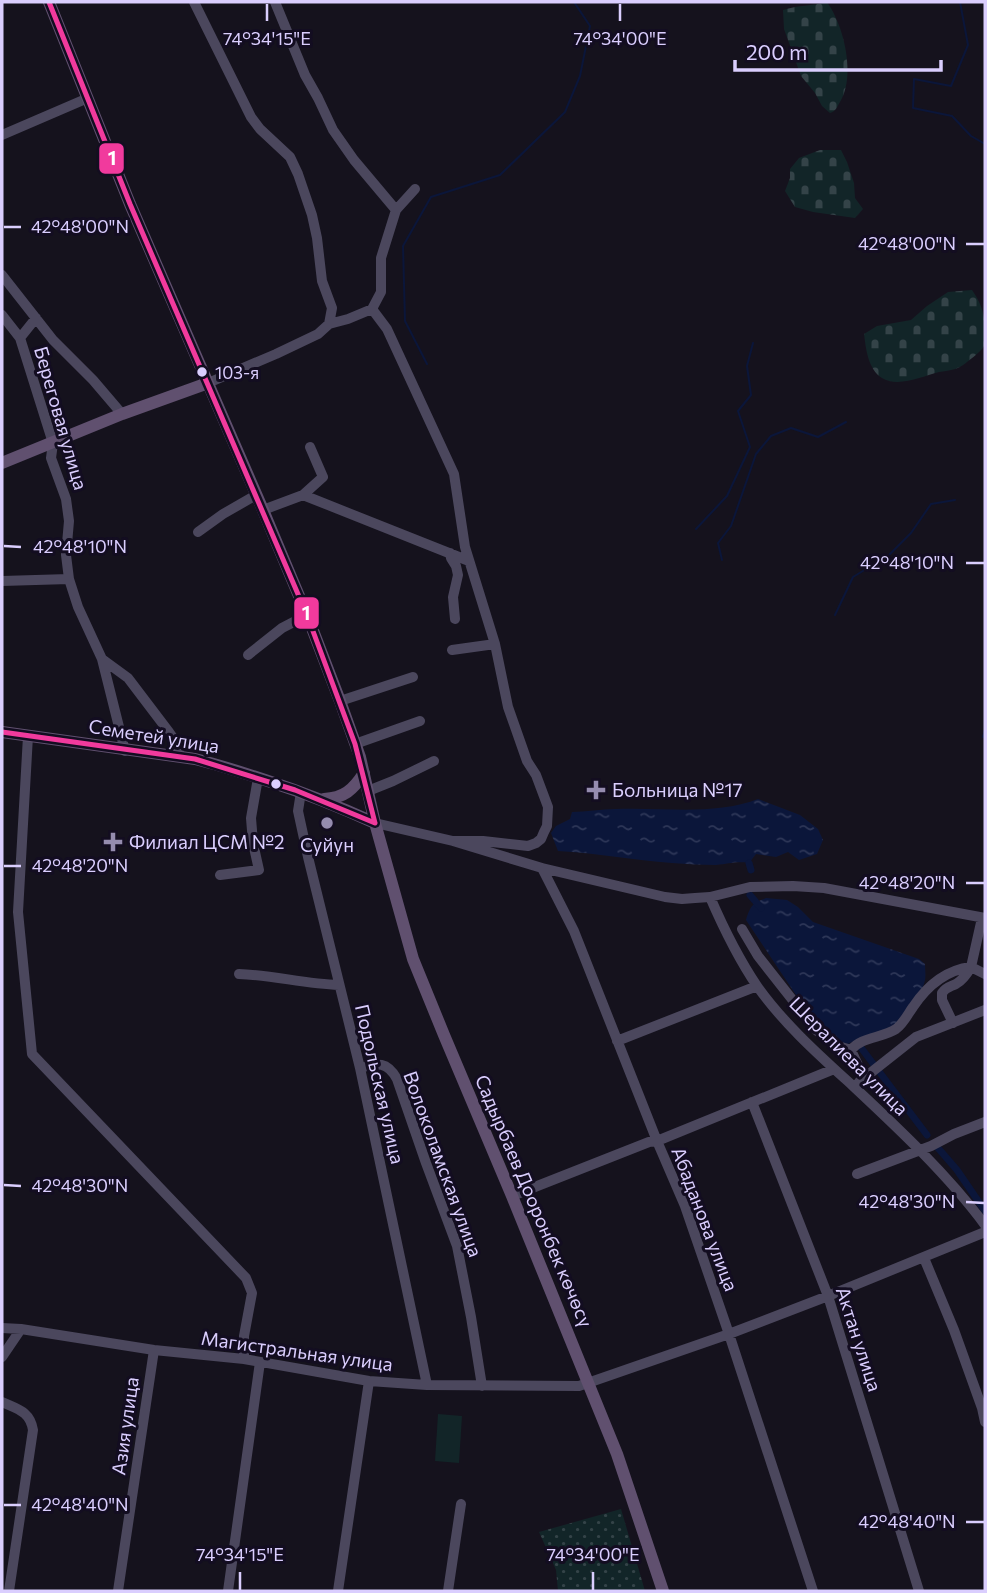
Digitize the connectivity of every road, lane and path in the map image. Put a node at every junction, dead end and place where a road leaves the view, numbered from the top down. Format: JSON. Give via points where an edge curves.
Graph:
{"nodes":[{"id":1,"x":49,"y":2,"type":"edge"},
{"id":2,"x":194,"y":2,"type":"edge"},
{"id":3,"x":275,"y":2,"type":"edge"},
{"id":4,"x":88,"y":97,"type":"junction"},
{"id":5,"x":2,"y":135,"type":"edge"},
{"id":6,"x":415,"y":189,"type":"dead end"},
{"id":7,"x":396,"y":210,"type":"junction"},
{"id":8,"x":2,"y":275,"type":"edge"},
{"id":9,"x":372,"y":309,"type":"junction"},
{"id":10,"x":2,"y":315,"type":"edge"},
{"id":11,"x":36,"y":318,"type":"junction"},
{"id":12,"x":329,"y":324,"type":"junction"},
{"id":13,"x":20,"y":338,"type":"junction"},
{"id":14,"x":208,"y":383,"type":"junction"},
{"id":15,"x":122,"y":414,"type":"junction"},
{"id":16,"x":53,"y":443,"type":"junction"},
{"id":17,"x":310,"y":447,"type":"dead end"},
{"id":18,"x":2,"y":463,"type":"edge"},
{"id":19,"x":256,"y":495,"type":"junction"},
{"id":20,"x":303,"y":495,"type":"junction"},
{"id":21,"x":263,"y":510,"type":"junction"},
{"id":22,"x":198,"y":532,"type":"dead end"},
{"id":23,"x":450,"y":553,"type":"junction"},
{"id":24,"x":469,"y":561,"type":"junction"},
{"id":25,"x":69,"y":579,"type":"junction"},
{"id":26,"x":2,"y":581,"type":"edge"},
{"id":27,"x":307,"y":615,"type":"junction"},
{"id":28,"x":455,"y":619,"type":"dead end"},
{"id":29,"x":495,"y":644,"type":"junction"},
{"id":30,"x":452,"y":650,"type":"dead end"},
{"id":31,"x":248,"y":655,"type":"dead end"},
{"id":32,"x":102,"y":659,"type":"junction"},
{"id":33,"x":413,"y":677,"type":"dead end"},
{"id":34,"x":340,"y":701,"type":"junction"},
{"id":35,"x":421,"y":722,"type":"dead end"},
{"id":36,"x":2,"y":732,"type":"edge"},
{"id":37,"x":28,"y":736,"type":"junction"},
{"id":38,"x":355,"y":744,"type":"junction"},
{"id":39,"x":125,"y":751,"type":"junction"},
{"id":40,"x":174,"y":756,"type":"junction"},
{"id":41,"x":434,"y":761,"type":"dead end"},
{"id":42,"x":364,"y":773,"type":"junction"},
{"id":43,"x":258,"y":778,"type":"junction"},
{"id":44,"x":368,"y":791,"type":"junction"},
{"id":45,"x":301,"y":792,"type":"junction"},
{"id":46,"x":317,"y":799,"type":"junction"},
{"id":47,"x":375,"y":823,"type":"junction"},
{"id":48,"x":453,"y":841,"type":"junction"},
{"id":49,"x":542,"y":868,"type":"junction"},
{"id":50,"x":220,"y":875,"type":"dead end"},
{"id":51,"x":710,"y":897,"type":"junction"},
{"id":52,"x":983,"y":918,"type":"edge"},
{"id":53,"x":742,"y":929,"type":"dead end"},
{"id":54,"x":971,"y":967,"type":"junction"},
{"id":55,"x":239,"y":974,"type":"dead end"},
{"id":56,"x":985,"y":974,"type":"edge"},
{"id":57,"x":339,"y":985,"type":"junction"},
{"id":58,"x":757,"y":986,"type":"junction"},
{"id":59,"x":985,"y":1010,"type":"edge"},
{"id":60,"x":953,"y":1023,"type":"junction"},
{"id":61,"x":617,"y":1041,"type":"junction"},
{"id":62,"x":851,"y":1050,"type":"junction"},
{"id":63,"x":360,"y":1068,"type":"junction"},
{"id":64,"x":834,"y":1069,"type":"junction"},
{"id":65,"x":863,"y":1078,"type":"junction"},
{"id":66,"x":853,"y":1086,"type":"junction"},
{"id":67,"x":752,"y":1102,"type":"junction"},
{"id":68,"x":985,"y":1122,"type":"edge"},
{"id":69,"x":657,"y":1141,"type":"junction"},
{"id":70,"x":918,"y":1149,"type":"junction"},
{"id":71,"x":857,"y":1174,"type":"dead end"},
{"id":72,"x":512,"y":1196,"type":"junction"},
{"id":73,"x":985,"y":1225,"type":"edge"},
{"id":74,"x":985,"y":1232,"type":"edge"},
{"id":75,"x":923,"y":1258,"type":"junction"},
{"id":76,"x":828,"y":1297,"type":"junction"},
{"id":77,"x":2,"y":1328,"type":"edge"},
{"id":78,"x":21,"y":1329,"type":"junction"},
{"id":79,"x":729,"y":1334,"type":"junction"},
{"id":80,"x":154,"y":1350,"type":"junction"},
{"id":81,"x":2,"y":1357,"type":"edge"},
{"id":82,"x":244,"y":1359,"type":"junction"},
{"id":83,"x":260,"y":1362,"type":"junction"},
{"id":84,"x":369,"y":1381,"type":"junction"},
{"id":85,"x":589,"y":1383,"type":"junction"},
{"id":86,"x":428,"y":1385,"type":"junction"},
{"id":87,"x":482,"y":1386,"type":"junction"},
{"id":88,"x":2,"y":1402,"type":"edge"},
{"id":89,"x":985,"y":1422,"type":"edge"},
{"id":90,"x":461,"y":1504,"type":"dead end"},
{"id":91,"x":9,"y":1591,"type":"edge"},
{"id":92,"x":118,"y":1591,"type":"edge"},
{"id":93,"x":228,"y":1591,"type":"edge"},
{"id":94,"x":338,"y":1591,"type":"edge"},
{"id":95,"x":448,"y":1591,"type":"edge"},
{"id":96,"x":663,"y":1591,"type":"edge"},
{"id":97,"x":813,"y":1591,"type":"edge"},
{"id":98,"x":919,"y":1591,"type":"edge"}],
"edges":[{"from":1,"to":4,"type":"main road","name":"Садырбаев Дооронбек көчөсү"},
{"from":2,"to":12,"type":"street","via":[[251,117],[290,157],[298,174],[332,308]]},
{"from":3,"to":7,"type":"street","via":[[333,130]]},
{"from":4,"to":5,"type":"street"},
{"from":4,"to":14,"type":"main road","name":"Садырбаев Дооронбек көчөсү"},
{"from":6,"to":7,"type":"street"},
{"from":7,"to":9,"type":"street","via":[[381,258],[381,292]]},
{"from":8,"to":11,"type":"street","name":"Береговая улица"},
{"from":9,"to":12,"type":"street"},
{"from":9,"to":24,"type":"street","via":[[387,329],[454,474]]},
{"from":10,"to":13,"type":"street","name":"Береговая улица"},
{"from":11,"to":13,"type":"street","name":"Береговая улица"},
{"from":11,"to":15,"type":"street","name":"Береговая улица"},
{"from":12,"to":14,"type":"street","via":[[318,334]]},
{"from":13,"to":16,"type":"street","name":"Береговая улица"},
{"from":14,"to":15,"type":"main road"},
{"from":14,"to":19,"type":"main road","name":"Садырбаев Дооронбек көчөсү"},
{"from":15,"to":16,"type":"main road"},
{"from":16,"to":18,"type":"main road"},
{"from":16,"to":25,"type":"street","name":"Береговая улица","via":[[51,458],[69,521]]},
{"from":17,"to":20,"type":"street","via":[[323,477]]},
{"from":19,"to":21,"type":"main road","name":"Садырбаев Дооронбек көчөсү"},
{"from":19,"to":22,"type":"street"},
{"from":20,"to":21,"type":"street"},
{"from":20,"to":23,"type":"street"},
{"from":21,"to":27,"type":"main road","name":"Садырбаев Дооронбек көчөсү"},
{"from":23,"to":24,"type":"street"},
{"from":23,"to":28,"type":"street","via":[[458,575]]},
{"from":24,"to":29,"type":"street"},
{"from":25,"to":26,"type":"street"},
{"from":25,"to":32,"type":"street","name":"Береговая улица"},
{"from":27,"to":31,"type":"street"},
{"from":27,"to":34,"type":"main road","name":"Садырбаев Дооронбек көчөсү"},
{"from":29,"to":30,"type":"street"},
{"from":29,"to":48,"type":"street","via":[[508,707],[548,807],[547,826],[541,839],[528,846]]},
{"from":32,"to":39,"type":"street","name":"Береговая улица"},
{"from":32,"to":40,"type":"street","via":[[128,678],[169,732],[180,748]]},
{"from":33,"to":34,"type":"street"},
{"from":34,"to":38,"type":"main road","name":"Садырбаев Дооронбек көчөсү"},
{"from":35,"to":38,"type":"street"},
{"from":36,"to":37,"type":"main road","name":"Семетей улица"},
{"from":37,"to":39,"type":"main road","name":"Семетей улица"},
{"from":37,"to":82,"type":"street","via":[[18,912],[32,1054],[246,1278],[252,1293]]},
{"from":38,"to":42,"type":"main road","name":"Садырбаев Дооронбек көчөсү"},
{"from":39,"to":40,"type":"main road","name":"Семетей улица"},
{"from":40,"to":43,"type":"main road","name":"Семетей улица"},
{"from":41,"to":44,"type":"street"},
{"from":42,"to":44,"type":"main road","name":"Садырбаев Дооронбек көчөсү"},
{"from":42,"to":46,"type":"main road","via":[[346,794]]},
{"from":43,"to":45,"type":"main road","name":"Семетей улица"},
{"from":43,"to":50,"type":"street","via":[[251,818],[258,870]]},
{"from":44,"to":47,"type":"main road","name":"Садырбаев Дооронбек көчөсү"},
{"from":45,"to":46,"type":"main road","name":"Семетей улица"},
{"from":45,"to":57,"type":"street","name":"Подольская улица","via":[[298,811]]},
{"from":46,"to":47,"type":"main road","name":"Семетей улица"},
{"from":47,"to":48,"type":"street"},
{"from":47,"to":72,"type":"main road","name":"Садырбаев Дооронбек көчөсү","via":[[413,959]]},
{"from":48,"to":49,"type":"street"},
{"from":49,"to":51,"type":"street","via":[[665,897]]},
{"from":49,"to":61,"type":"street","name":"Абаданова улица","via":[[574,931]]},
{"from":51,"to":52,"type":"street","via":[[750,887],[824,888]]},
{"from":51,"to":58,"type":"street","name":"Шералиева улица"},
{"from":52,"to":54,"type":"street"},
{"from":53,"to":62,"type":"street","via":[[817,1031]]},
{"from":54,"to":56,"type":"street"},
{"from":54,"to":60,"type":"street","via":[[942,993]]},
{"from":54,"to":62,"type":"street","via":[[941,977],[899,1027],[859,1042]]},
{"from":55,"to":57,"type":"street"},
{"from":57,"to":63,"type":"street","name":"Подольская улица"},
{"from":58,"to":61,"type":"street"},
{"from":58,"to":64,"type":"street","name":"Шералиева улица"},
{"from":59,"to":60,"type":"street"},
{"from":60,"to":65,"type":"street","via":[[916,1037]]},
{"from":61,"to":69,"type":"street","name":"Абаданова улица"},
{"from":62,"to":65,"type":"street"},
{"from":63,"to":86,"type":"street","name":"Подольская улица"},
{"from":63,"to":87,"type":"street","name":"Волоколамская улица","via":[[387,1066],[397,1079],[457,1246]]},
{"from":64,"to":66,"type":"street","name":"Шералиева улица"},
{"from":64,"to":67,"type":"street"},
{"from":65,"to":66,"type":"street"},
{"from":66,"to":70,"type":"street","name":"Шералиева улица"},
{"from":67,"to":69,"type":"street"},
{"from":67,"to":76,"type":"street","name":"Актан улица"},
{"from":68,"to":70,"type":"street"},
{"from":69,"to":72,"type":"street"},
{"from":69,"to":79,"type":"street","name":"Абаданова улица","via":[[685,1206]]},
{"from":70,"to":71,"type":"street"},
{"from":70,"to":73,"type":"street","name":"Шералиева улица"},
{"from":72,"to":85,"type":"main road","name":"Садырбаев Дооронбек көчөсү"},
{"from":74,"to":75,"type":"street","name":"Магистральная улица"},
{"from":75,"to":76,"type":"street","name":"Магистральная улица"},
{"from":75,"to":89,"type":"street","via":[[954,1330]]},
{"from":76,"to":79,"type":"street","name":"Магистральная улица"},
{"from":76,"to":98,"type":"street","name":"Актан улица"},
{"from":77,"to":78,"type":"street","name":"Магистральная улица"},
{"from":78,"to":80,"type":"street","name":"Магистральная улица"},
{"from":78,"to":81,"type":"street"},
{"from":79,"to":85,"type":"street","name":"Магистральная улица"},
{"from":79,"to":97,"type":"street","name":"Абаданова улица"},
{"from":80,"to":82,"type":"street","name":"Магистральная улица"},
{"from":80,"to":92,"type":"street","name":"Азия улица"},
{"from":82,"to":83,"type":"street","name":"Магистральная улица"},
{"from":83,"to":84,"type":"street","name":"Магистральная улица"},
{"from":83,"to":93,"type":"street"},
{"from":84,"to":86,"type":"street","name":"Магистральная улица"},
{"from":84,"to":94,"type":"street"},
{"from":85,"to":87,"type":"street","name":"Магистральная улица"},
{"from":85,"to":96,"type":"main road","name":"Садырбаев Дооронбек көчөсү"},
{"from":86,"to":87,"type":"street","name":"Магистральная улица"},
{"from":88,"to":91,"type":"street","via":[[24,1412],[33,1430]]},
{"from":90,"to":95,"type":"street"}]}
